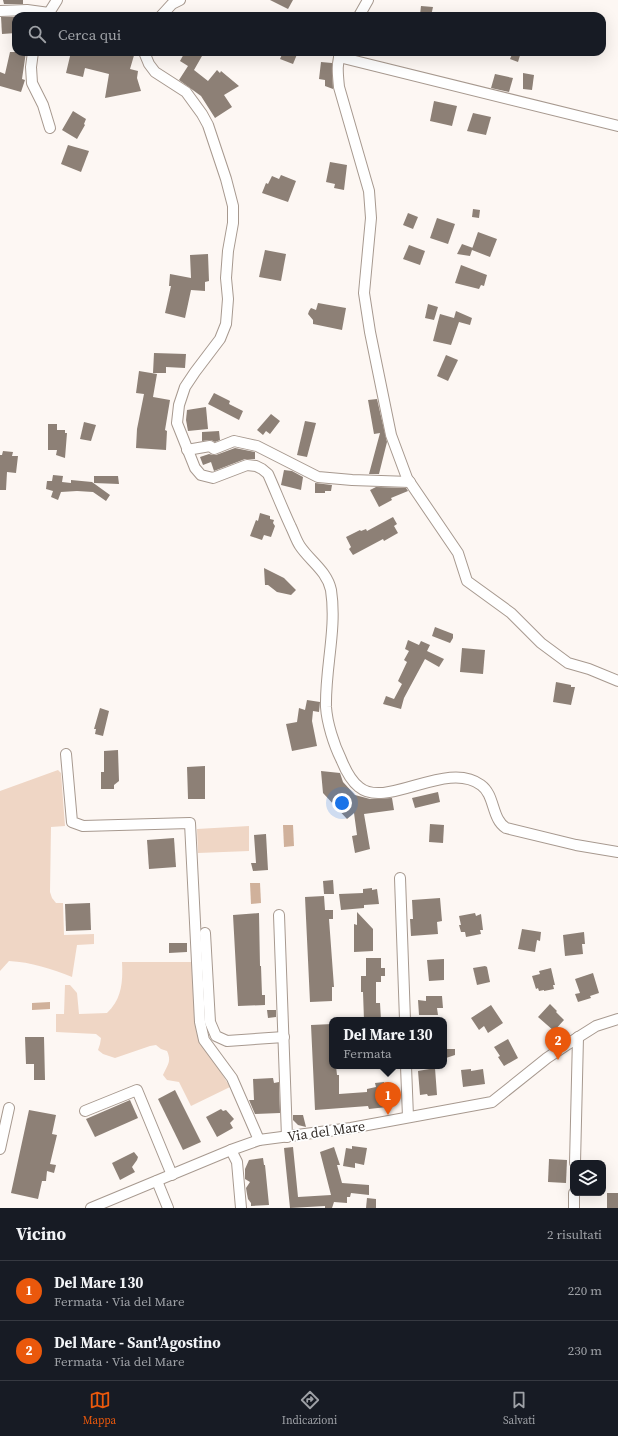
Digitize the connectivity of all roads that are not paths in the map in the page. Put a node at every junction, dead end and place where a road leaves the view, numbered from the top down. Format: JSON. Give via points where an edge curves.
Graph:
{"nodes":[{"id":1,"x":57,"y":0,"type":"edge"},
{"id":2,"x":180,"y":0,"type":"edge"},
{"id":3,"x":368,"y":0,"type":"edge"},
{"id":4,"x":0,"y":11,"type":"edge"},
{"id":5,"x":38,"y":12,"type":"edge"},
{"id":6,"x":49,"y":12,"type":"edge"},
{"id":7,"x":165,"y":12,"type":"edge"},
{"id":8,"x":361,"y":12,"type":"edge"},
{"id":9,"x":32,"y":56,"type":"edge"},
{"id":10,"x":146,"y":56,"type":"edge"},
{"id":11,"x":340,"y":56,"type":"edge"},
{"id":12,"x":348,"y":56,"type":"edge"},
{"id":13,"x":618,"y":126,"type":"edge"},
{"id":14,"x":50,"y":128,"type":"dead end"},
{"id":15,"x":187,"y":450,"type":"junction"},
{"id":16,"x":410,"y":482,"type":"junction"},
{"id":17,"x":618,"y":681,"type":"edge"},
{"id":18,"x":66,"y":754,"type":"dead end"},
{"id":19,"x":618,"y":852,"type":"edge"},
{"id":20,"x":400,"y":878,"type":"dead end"},
{"id":21,"x":280,"y":915,"type":"dead end"},
{"id":22,"x":205,"y":933,"type":"dead end"},
{"id":23,"x":405,"y":1017,"type":"edge"},
{"id":24,"x":618,"y":1019,"type":"edge"},
{"id":25,"x":284,"y":1037,"type":"junction"},
{"id":26,"x":578,"y":1037,"type":"junction"},
{"id":27,"x":406,"y":1069,"type":"edge"},
{"id":28,"x":9,"y":1108,"type":"dead end"},
{"id":29,"x":85,"y":1111,"type":"dead end"},
{"id":30,"x":408,"y":1117,"type":"junction"},
{"id":31,"x":287,"y":1137,"type":"junction"},
{"id":32,"x":258,"y":1140,"type":"junction"},
{"id":33,"x":0,"y":1149,"type":"edge"},
{"id":34,"x":231,"y":1150,"type":"junction"},
{"id":35,"x":575,"y":1160,"type":"edge"},
{"id":36,"x":172,"y":1175,"type":"junction"},
{"id":37,"x":157,"y":1181,"type":"junction"},
{"id":38,"x":574,"y":1196,"type":"edge"},
{"id":39,"x":91,"y":1208,"type":"edge"},
{"id":40,"x":168,"y":1208,"type":"edge"},
{"id":41,"x":241,"y":1208,"type":"edge"},
{"id":42,"x":574,"y":1208,"type":"edge"}],
"edges":[{"from":1,"to":6,"type":"street"},
{"from":2,"to":7,"type":"street"},
{"from":3,"to":8,"type":"street"},
{"from":4,"to":5,"type":"street"},
{"from":9,"to":14,"type":"street","via":[[32,84],[43,105]]},
{"from":10,"to":15,"type":"street","via":[[155,72],[186,92],[202,114],[208,125],[233,206],[226,278],[226,324],[220,339],[185,387],[179,406],[178,424]]},
{"from":11,"to":16,"type":"street","via":[[339,88],[369,191],[371,218],[364,293],[370,332],[391,435]]},
{"from":12,"to":13,"type":"street"},
{"from":15,"to":16,"type":"street","via":[[210,446],[214,449],[234,441],[257,446],[318,477]]},
{"from":15,"to":19,"type":"street","via":[[201,475],[213,478],[247,465],[256,466],[268,474],[300,546],[322,570],[328,581],[332,608],[326,708],[337,751],[348,774],[359,787],[368,792],[392,792],[442,779],[470,779],[482,785],[489,794],[498,820],[506,828]]},
{"from":16,"to":17,"type":"street","via":[[458,553],[467,581],[511,613],[541,643],[568,663]]},
{"from":18,"to":32,"type":"street","via":[[72,822],[83,826],[190,823],[200,1022],[204,1040],[232,1078]]},
{"from":20,"to":23,"type":"street"},
{"from":21,"to":25,"type":"street"},
{"from":22,"to":25,"type":"street","via":[[210,1022],[216,1036],[227,1041]]},
{"from":24,"to":26,"type":"street","name":"Via del Mare","via":[[596,1026]]},
{"from":25,"to":31,"type":"street"},
{"from":26,"to":30,"type":"street","name":"Via del Mare","via":[[492,1102]]},
{"from":26,"to":35,"type":"street"},
{"from":27,"to":30,"type":"street"},
{"from":28,"to":33,"type":"street"},
{"from":29,"to":36,"type":"street","via":[[137,1090]]},
{"from":30,"to":31,"type":"street","name":"Via del Mare"},
{"from":31,"to":32,"type":"street","name":"Via del Mare"},
{"from":32,"to":34,"type":"street","name":"Via del Mare"},
{"from":34,"to":36,"type":"street","name":"Via del Mare"},
{"from":34,"to":41,"type":"street","via":[[237,1162]]},
{"from":36,"to":37,"type":"street","name":"Via del Mare"},
{"from":37,"to":39,"type":"street","name":"Via del Mare"},
{"from":37,"to":40,"type":"street"},
{"from":38,"to":42,"type":"street"}]}
